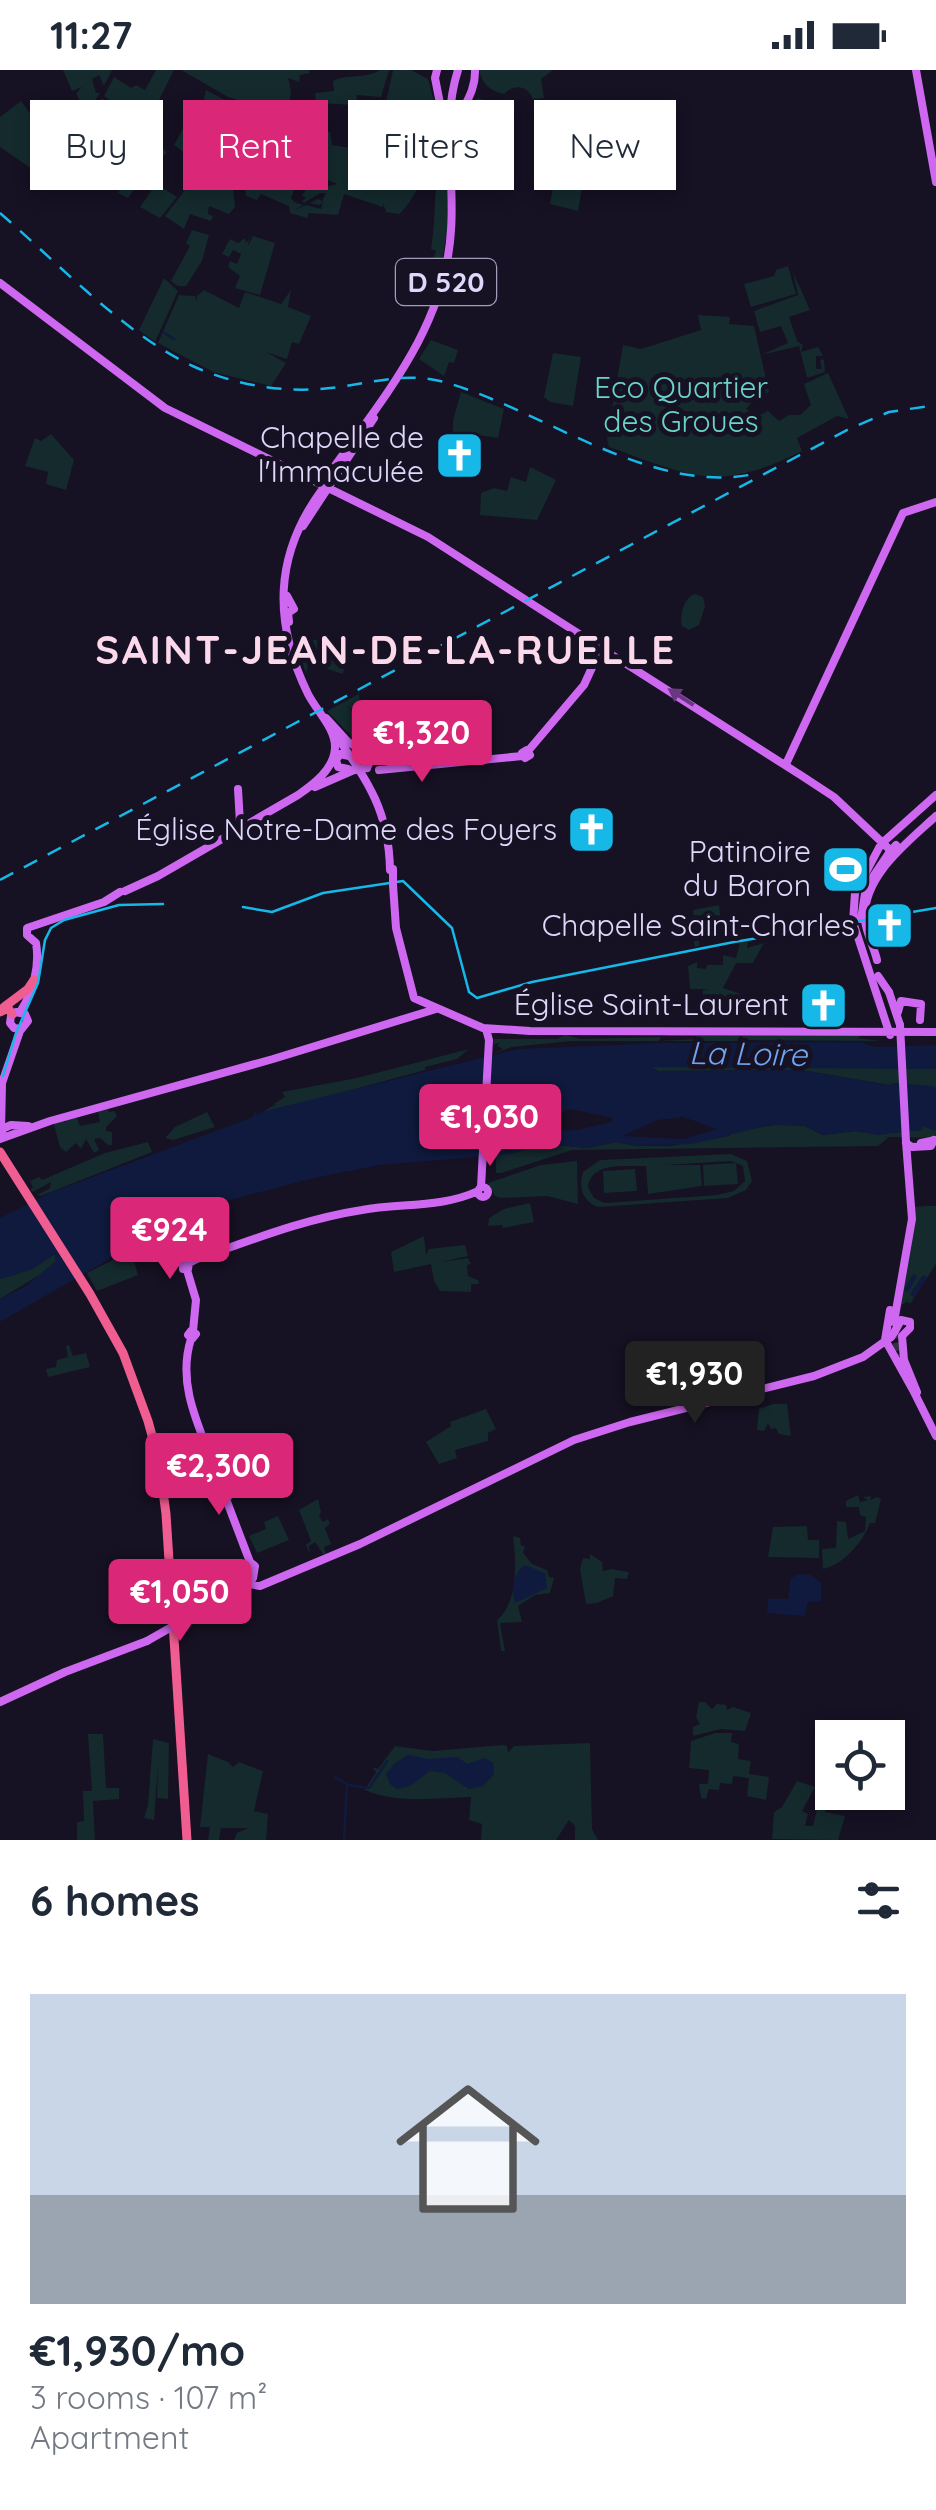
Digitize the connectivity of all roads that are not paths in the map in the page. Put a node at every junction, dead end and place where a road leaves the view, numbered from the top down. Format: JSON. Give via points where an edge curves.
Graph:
{"nodes":[{"id":1,"x":459,"y":70,"type":"edge"},
{"id":2,"x":476,"y":70,"type":"edge"},
{"id":3,"x":916,"y":70,"type":"edge"},
{"id":4,"x":437,"y":74,"type":"edge"},
{"id":5,"x":441,"y":100,"type":"edge"},
{"id":6,"x":451,"y":100,"type":"edge"},
{"id":7,"x":454,"y":100,"type":"edge"},
{"id":8,"x":469,"y":100,"type":"edge"},
{"id":9,"x":936,"y":182,"type":"edge"},
{"id":10,"x":451,"y":190,"type":"edge"},
{"id":11,"x":453,"y":190,"type":"edge"},
{"id":12,"x":0,"y":282,"type":"edge"},
{"id":13,"x":323,"y":487,"type":"junction"},
{"id":14,"x":936,"y":502,"type":"edge"},
{"id":15,"x":292,"y":544,"type":"junction"},
{"id":16,"x":286,"y":589,"type":"junction"},
{"id":17,"x":285,"y":607,"type":"junction"},
{"id":18,"x":284,"y":621,"type":"junction"},
{"id":19,"x":289,"y":632,"type":"junction"},
{"id":20,"x":598,"y":646,"type":"junction"},
{"id":21,"x":651,"y":678,"type":"junction"},
{"id":22,"x":324,"y":718,"type":"junction"},
{"id":23,"x":350,"y":756,"type":"junction"},
{"id":24,"x":333,"y":758,"type":"junction"},
{"id":25,"x":785,"y":765,"type":"junction"},
{"id":26,"x":353,"y":769,"type":"junction"},
{"id":27,"x":379,"y":770,"type":"dead end"},
{"id":28,"x":338,"y":776,"type":"junction"},
{"id":29,"x":238,"y":790,"type":"junction"},
{"id":30,"x":933,"y":798,"type":"edge"},
{"id":31,"x":378,"y":801,"type":"junction"},
{"id":32,"x":290,"y":802,"type":"junction"},
{"id":33,"x":242,"y":810,"type":"dead end"},
{"id":34,"x":936,"y":816,"type":"edge"},
{"id":35,"x":260,"y":818,"type":"dead end"},
{"id":36,"x":245,"y":827,"type":"junction"},
{"id":37,"x":227,"y":836,"type":"junction"},
{"id":38,"x":890,"y":849,"type":"junction"},
{"id":39,"x":392,"y":870,"type":"junction"},
{"id":40,"x":392,"y":885,"type":"junction"},
{"id":41,"x":855,"y":893,"type":"junction"},
{"id":42,"x":123,"y":894,"type":"junction"},
{"id":43,"x":860,"y":921,"type":"junction"},
{"id":44,"x":38,"y":933,"type":"junction"},
{"id":45,"x":862,"y":938,"type":"junction"},
{"id":46,"x":877,"y":960,"type":"junction"},
{"id":47,"x":877,"y":976,"type":"junction"},
{"id":48,"x":34,"y":980,"type":"junction"},
{"id":49,"x":412,"y":999,"type":"junction"},
{"id":50,"x":432,"y":1008,"type":"junction"},
{"id":51,"x":11,"y":1011,"type":"edge"},
{"id":52,"x":410,"y":1015,"type":"junction"},
{"id":53,"x":920,"y":1020,"type":"dead end"},
{"id":54,"x":18,"y":1029,"type":"junction"},
{"id":55,"x":893,"y":1029,"type":"junction"},
{"id":56,"x":576,"y":1031,"type":"junction"},
{"id":57,"x":668,"y":1032,"type":"junction"},
{"id":58,"x":933,"y":1032,"type":"edge"},
{"id":59,"x":489,"y":1033,"type":"junction"},
{"id":60,"x":720,"y":1033,"type":"junction"},
{"id":61,"x":553,"y":1034,"type":"junction"},
{"id":62,"x":647,"y":1034,"type":"junction"},
{"id":63,"x":1,"y":1092,"type":"edge"},
{"id":64,"x":134,"y":1095,"type":"junction"},
{"id":65,"x":5,"y":1133,"type":"edge"},
{"id":66,"x":935,"y":1140,"type":"edge"},
{"id":67,"x":907,"y":1145,"type":"junction"},
{"id":68,"x":0,"y":1156,"type":"edge"},
{"id":69,"x":899,"y":1274,"type":"junction"},
{"id":70,"x":893,"y":1333,"type":"junction"},
{"id":71,"x":899,"y":1356,"type":"tunnel mouth"},
{"id":72,"x":915,"y":1391,"type":"junction"},
{"id":73,"x":936,"y":1432,"type":"edge"},
{"id":74,"x":250,"y":1562,"type":"junction"},
{"id":75,"x":252,"y":1583,"type":"junction"},
{"id":76,"x":238,"y":1594,"type":"junction"},
{"id":77,"x":0,"y":1702,"type":"edge"},
{"id":78,"x":186,"y":1840,"type":"edge"}],
"edges":[{"from":1,"to":6,"type":"main road","number":"D 520"},
{"from":1,"to":7,"type":"main road","number":"D 520"},
{"from":2,"to":8,"type":"main road"},
{"from":3,"to":9,"type":"main road"},
{"from":4,"to":5,"type":"main road"},
{"from":10,"to":13,"type":"main road","number":"D 520","via":[[446,272],[427,328]]},
{"from":11,"to":13,"type":"main road","number":"D 520","via":[[444,290],[422,344]]},
{"from":12,"to":13,"type":"main road","via":[[165,408]]},
{"from":13,"to":15,"type":"main road"},
{"from":13,"to":15,"type":"main road"},
{"from":13,"to":20,"type":"main road","via":[[428,538]]},
{"from":14,"to":25,"type":"main road","via":[[906,510]]},
{"from":15,"to":16,"type":"main road"},
{"from":15,"to":16,"type":"main road"},
{"from":16,"to":17,"type":"main road"},
{"from":16,"to":18,"type":"main road","via":[[276,604]]},
{"from":16,"to":19,"type":"main road","via":[[294,610],[288,613]]},
{"from":17,"to":18,"type":"main road"},
{"from":17,"to":19,"type":"main road"},
{"from":18,"to":22,"type":"main road","via":[[297,667]]},
{"from":19,"to":22,"type":"main road"},
{"from":20,"to":21,"type":"main road"},
{"from":20,"to":21,"type":"main road"},
{"from":20,"to":27,"type":"main road","via":[[584,685],[525,754]]},
{"from":25,"to":21,"type":"main road","one_way":true},
{"from":22,"to":23,"type":"main road"},
{"from":22,"to":24,"type":"main road"},
{"from":22,"to":26,"type":"main road","bridge":true,"via":[[367,754],[367,768]]},
{"from":22,"to":39,"type":"main road","via":[[378,795]]},
{"from":23,"to":26,"type":"main road","via":[[340,754],[336,763]]},
{"from":23,"to":31,"type":"main road"},
{"from":24,"to":28,"type":"main road","via":[[328,772]]},
{"from":24,"to":36,"type":"main road","via":[[319,780]]},
{"from":25,"to":38,"type":"main road","via":[[835,798]]},
{"from":26,"to":28,"type":"main road"},
{"from":28,"to":31,"type":"main road","via":[[360,780]]},
{"from":28,"to":32,"type":"main road"},
{"from":29,"to":33,"type":"main road"},
{"from":29,"to":36,"type":"main road"},
{"from":29,"to":37,"type":"main road","via":[[240,823]]},
{"from":30,"to":38,"type":"main road"},
{"from":31,"to":39,"type":"main road"},
{"from":32,"to":35,"type":"main road"},
{"from":32,"to":36,"type":"main road"},
{"from":34,"to":38,"type":"main road"},
{"from":36,"to":37,"type":"main road"},
{"from":36,"to":42,"type":"main road"},
{"from":37,"to":42,"type":"main road"},
{"from":38,"to":41,"type":"main road"},
{"from":38,"to":41,"type":"main road"},
{"from":38,"to":43,"type":"main road","via":[[865,890]]},
{"from":38,"to":46,"type":"main road","via":[[865,917]]},
{"from":39,"to":40,"type":"main road","bridge":true},
{"from":40,"to":49,"type":"main road","via":[[393,924]]},
{"from":40,"to":50,"type":"main road","via":[[408,981],[414,998]]},
{"from":41,"to":45,"type":"main road","via":[[853,918]]},
{"from":42,"to":44,"type":"main road"},
{"from":42,"to":44,"type":"main road"},
{"from":43,"to":45,"type":"main road"},
{"from":43,"to":47,"type":"main road"},
{"from":44,"to":48,"type":"main road"},
{"from":44,"to":51,"type":"main road","via":[[40,960]]},
{"from":45,"to":46,"type":"main road"},
{"from":45,"to":47,"type":"main road"},
{"from":45,"to":55,"type":"main road"},
{"from":46,"to":55,"type":"main road"},
{"from":47,"to":55,"type":"main road","bridge":true,"via":[[888,993]]},
{"from":48,"to":51,"type":"main road"},
{"from":48,"to":51,"type":"highway"},
{"from":49,"to":50,"type":"main road"},
{"from":49,"to":52,"type":"main road"},
{"from":50,"to":52,"type":"main road"},
{"from":50,"to":59,"type":"main road"},
{"from":50,"to":59,"type":"main road"},
{"from":51,"to":54,"type":"main road","via":[[10,1023]]},
{"from":51,"to":54,"type":"main road","via":[[27,1023]]},
{"from":52,"to":64,"type":"main road"},
{"from":52,"to":64,"type":"main road"},
{"from":53,"to":55,"type":"main road","via":[[921,1004],[902,1001]]},
{"from":54,"to":63,"type":"main road"},
{"from":55,"to":58,"type":"main road"},
{"from":55,"to":58,"type":"main road"},
{"from":55,"to":60,"type":"main road"},
{"from":55,"to":60,"type":"main road","via":[[865,1035]]},
{"from":55,"to":67,"type":"main road","bridge":true},
{"from":56,"to":57,"type":"main road"},
{"from":56,"to":59,"type":"main road"},
{"from":56,"to":61,"type":"main road"},
{"from":57,"to":60,"type":"main road"},
{"from":57,"to":62,"type":"main road"},
{"from":59,"to":61,"type":"main road"},
{"from":59,"to":74,"type":"main road","via":[[481,1186],[464,1196],[290,1226],[188,1266],[196,1300],[187,1390]]},
{"from":60,"to":62,"type":"main road"},
{"from":61,"to":62,"type":"main road"},
{"from":63,"to":65,"type":"main road"},
{"from":64,"to":65,"type":"main road"},
{"from":64,"to":65,"type":"main road"},
{"from":66,"to":67,"type":"main road","bridge":true},
{"from":66,"to":67,"type":"main road","via":[[931,1146]]},
{"from":67,"to":69,"type":"main road","via":[[898,1156],[907,1171],[912,1219]]},
{"from":68,"to":78,"type":"highway","via":[[140,1392],[162,1482]]},
{"from":69,"to":70,"type":"main road"},
{"from":69,"to":70,"type":"main road"},
{"from":70,"to":72,"type":"main road"},
{"from":70,"to":72,"type":"main road","via":[[901,1338]]},
{"from":70,"to":75,"type":"main road","via":[[871,1352],[814,1376],[564,1444],[347,1549],[262,1585]]},
{"from":71,"to":72,"type":"main road"},
{"from":72,"to":73,"type":"main road"},
{"from":74,"to":75,"type":"main road"},
{"from":74,"to":76,"type":"main road","via":[[239,1577]]},
{"from":75,"to":76,"type":"main road"},
{"from":76,"to":77,"type":"main road","bridge":true,"via":[[147,1641]]}]}
